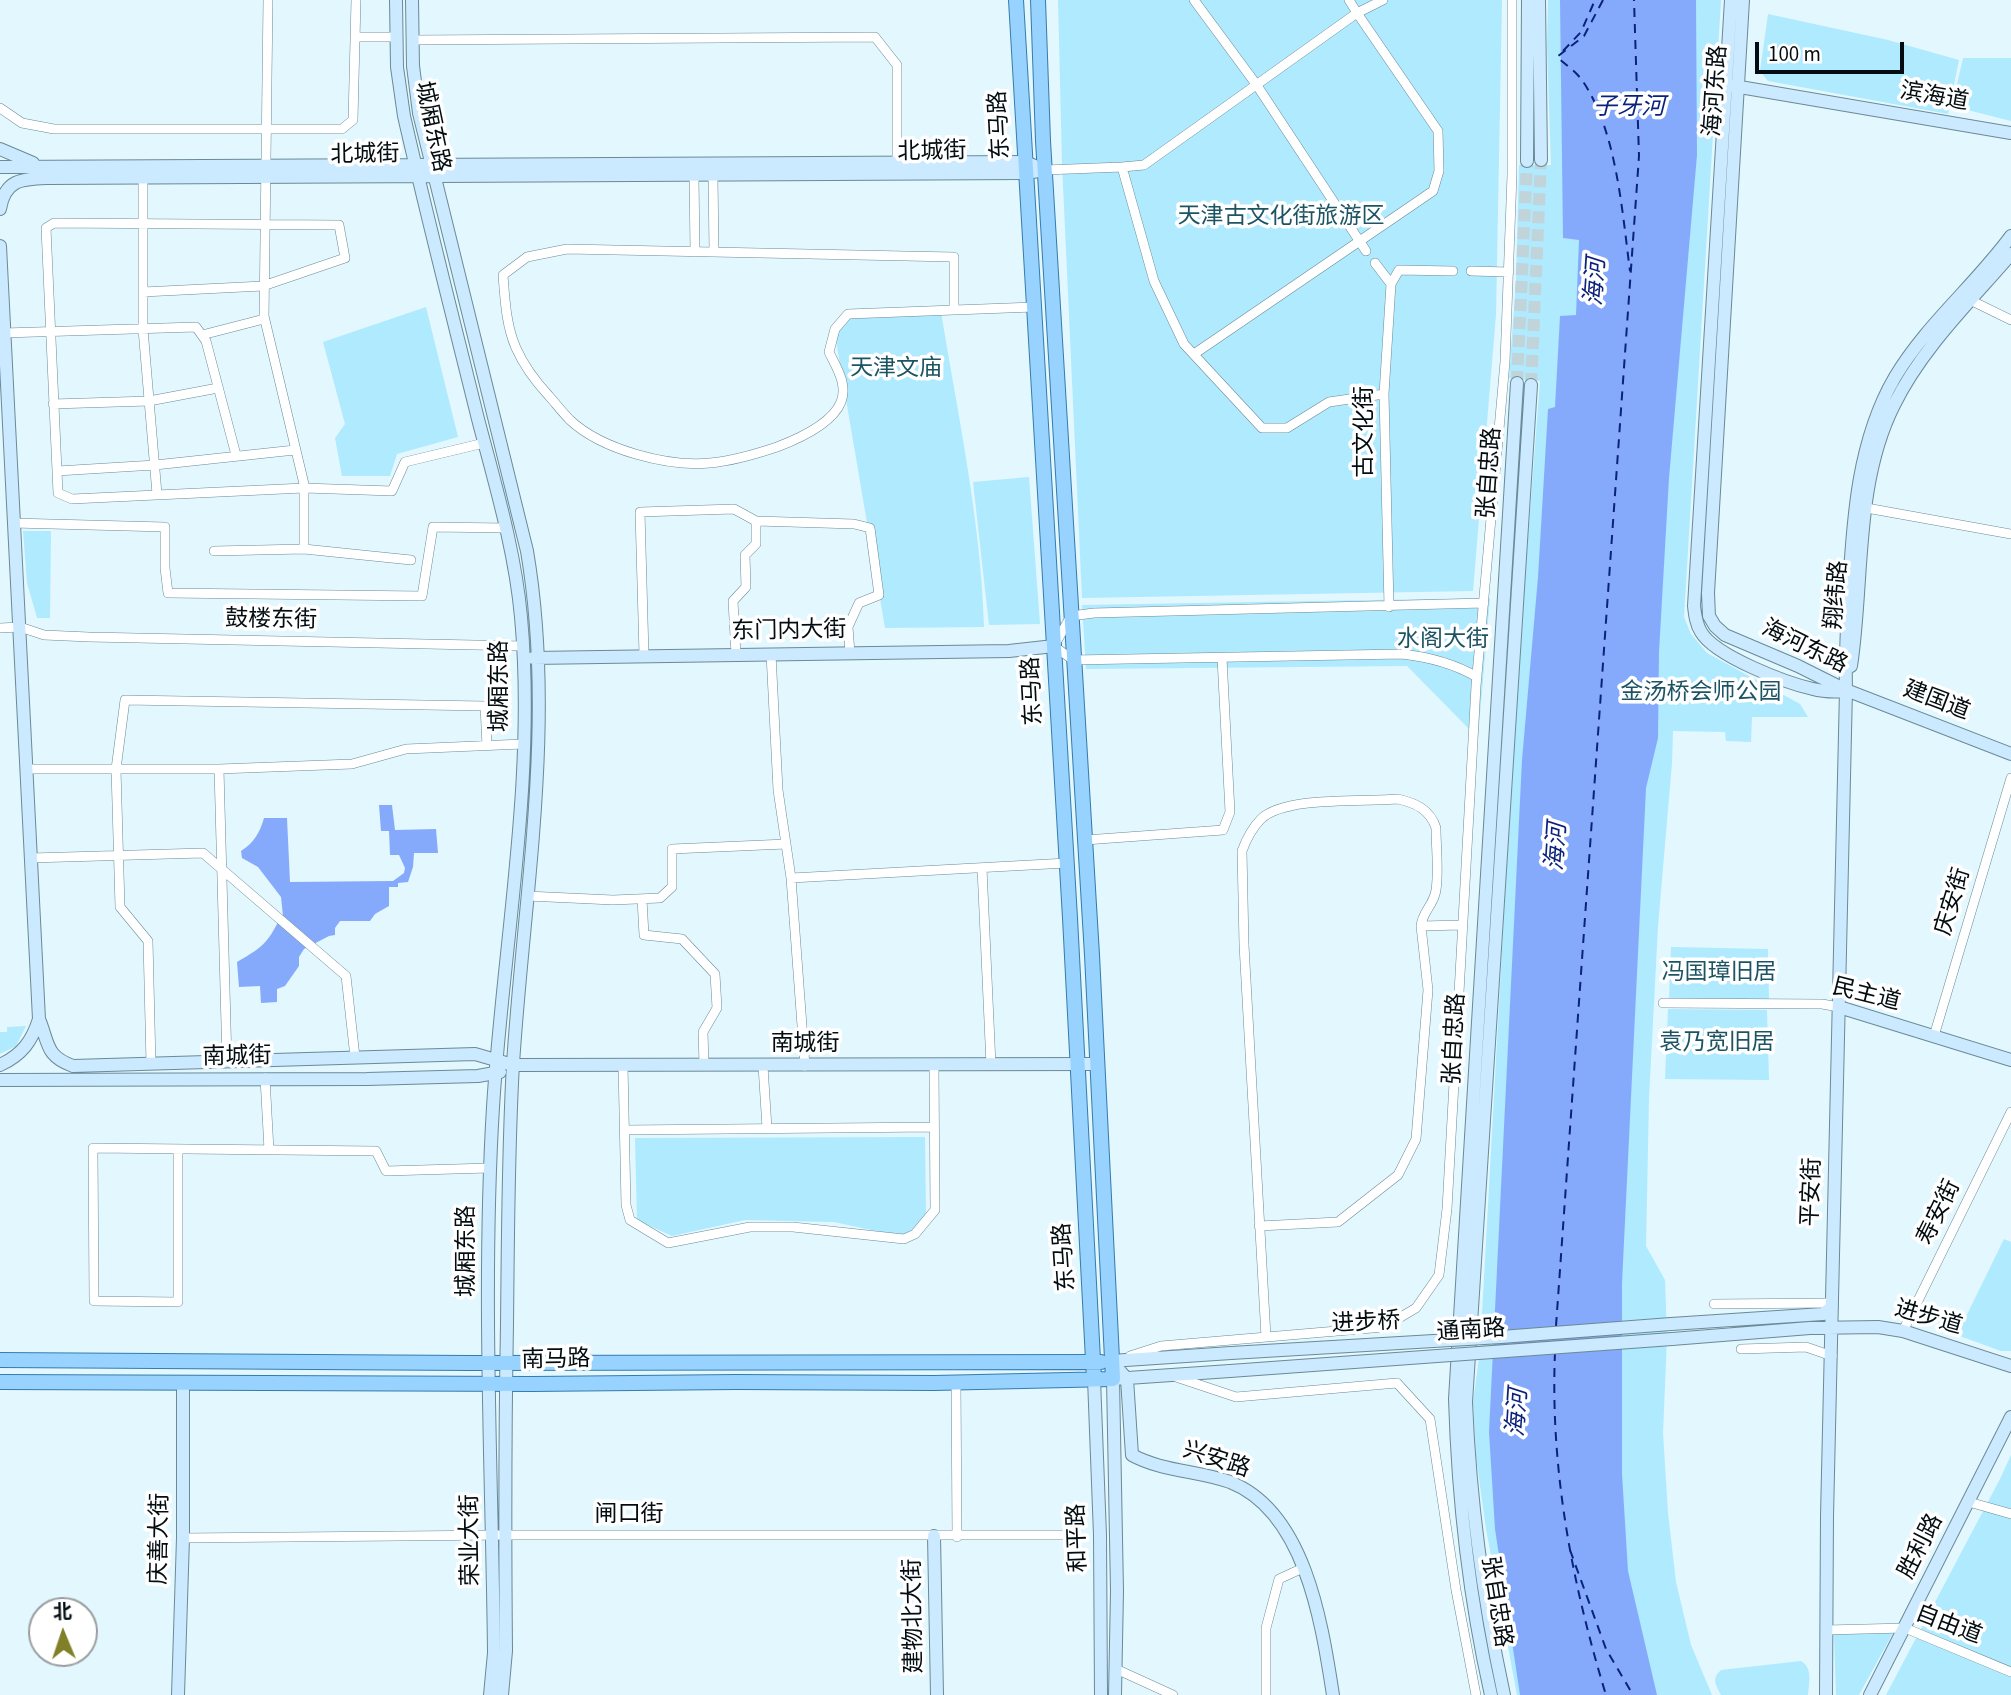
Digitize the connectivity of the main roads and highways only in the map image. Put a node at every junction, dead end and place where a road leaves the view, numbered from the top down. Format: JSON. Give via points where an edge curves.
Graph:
{"nodes":[{"id":1,"x":1016,"y":0,"type":"edge"},
{"id":2,"x":1038,"y":0,"type":"edge"},
{"id":3,"x":0,"y":1360,"type":"edge"},
{"id":4,"x":1111,"y":1361,"type":"junction"},
{"id":5,"x":1093,"y":1362,"type":"junction"},
{"id":6,"x":1094,"y":1379,"type":"junction"},
{"id":7,"x":1120,"y":1379,"type":"joint"},
{"id":8,"x":0,"y":1382,"type":"edge"}],
"edges":[{"from":1,"to":5,"type":"main road","name":"东马路"},
{"from":2,"to":4,"type":"main road","name":"东马路"},
{"from":3,"to":5,"type":"main road","name":"南马路"},
{"from":4,"to":5,"type":"main road","name":"南马路"},
{"from":4,"to":7,"type":"main road","name":"东马路"},
{"from":5,"to":6,"type":"main road","name":"东马路"},
{"from":6,"to":7,"type":"main road","name":"南马路"},
{"from":6,"to":8,"type":"main road","name":"南马路"}]}
